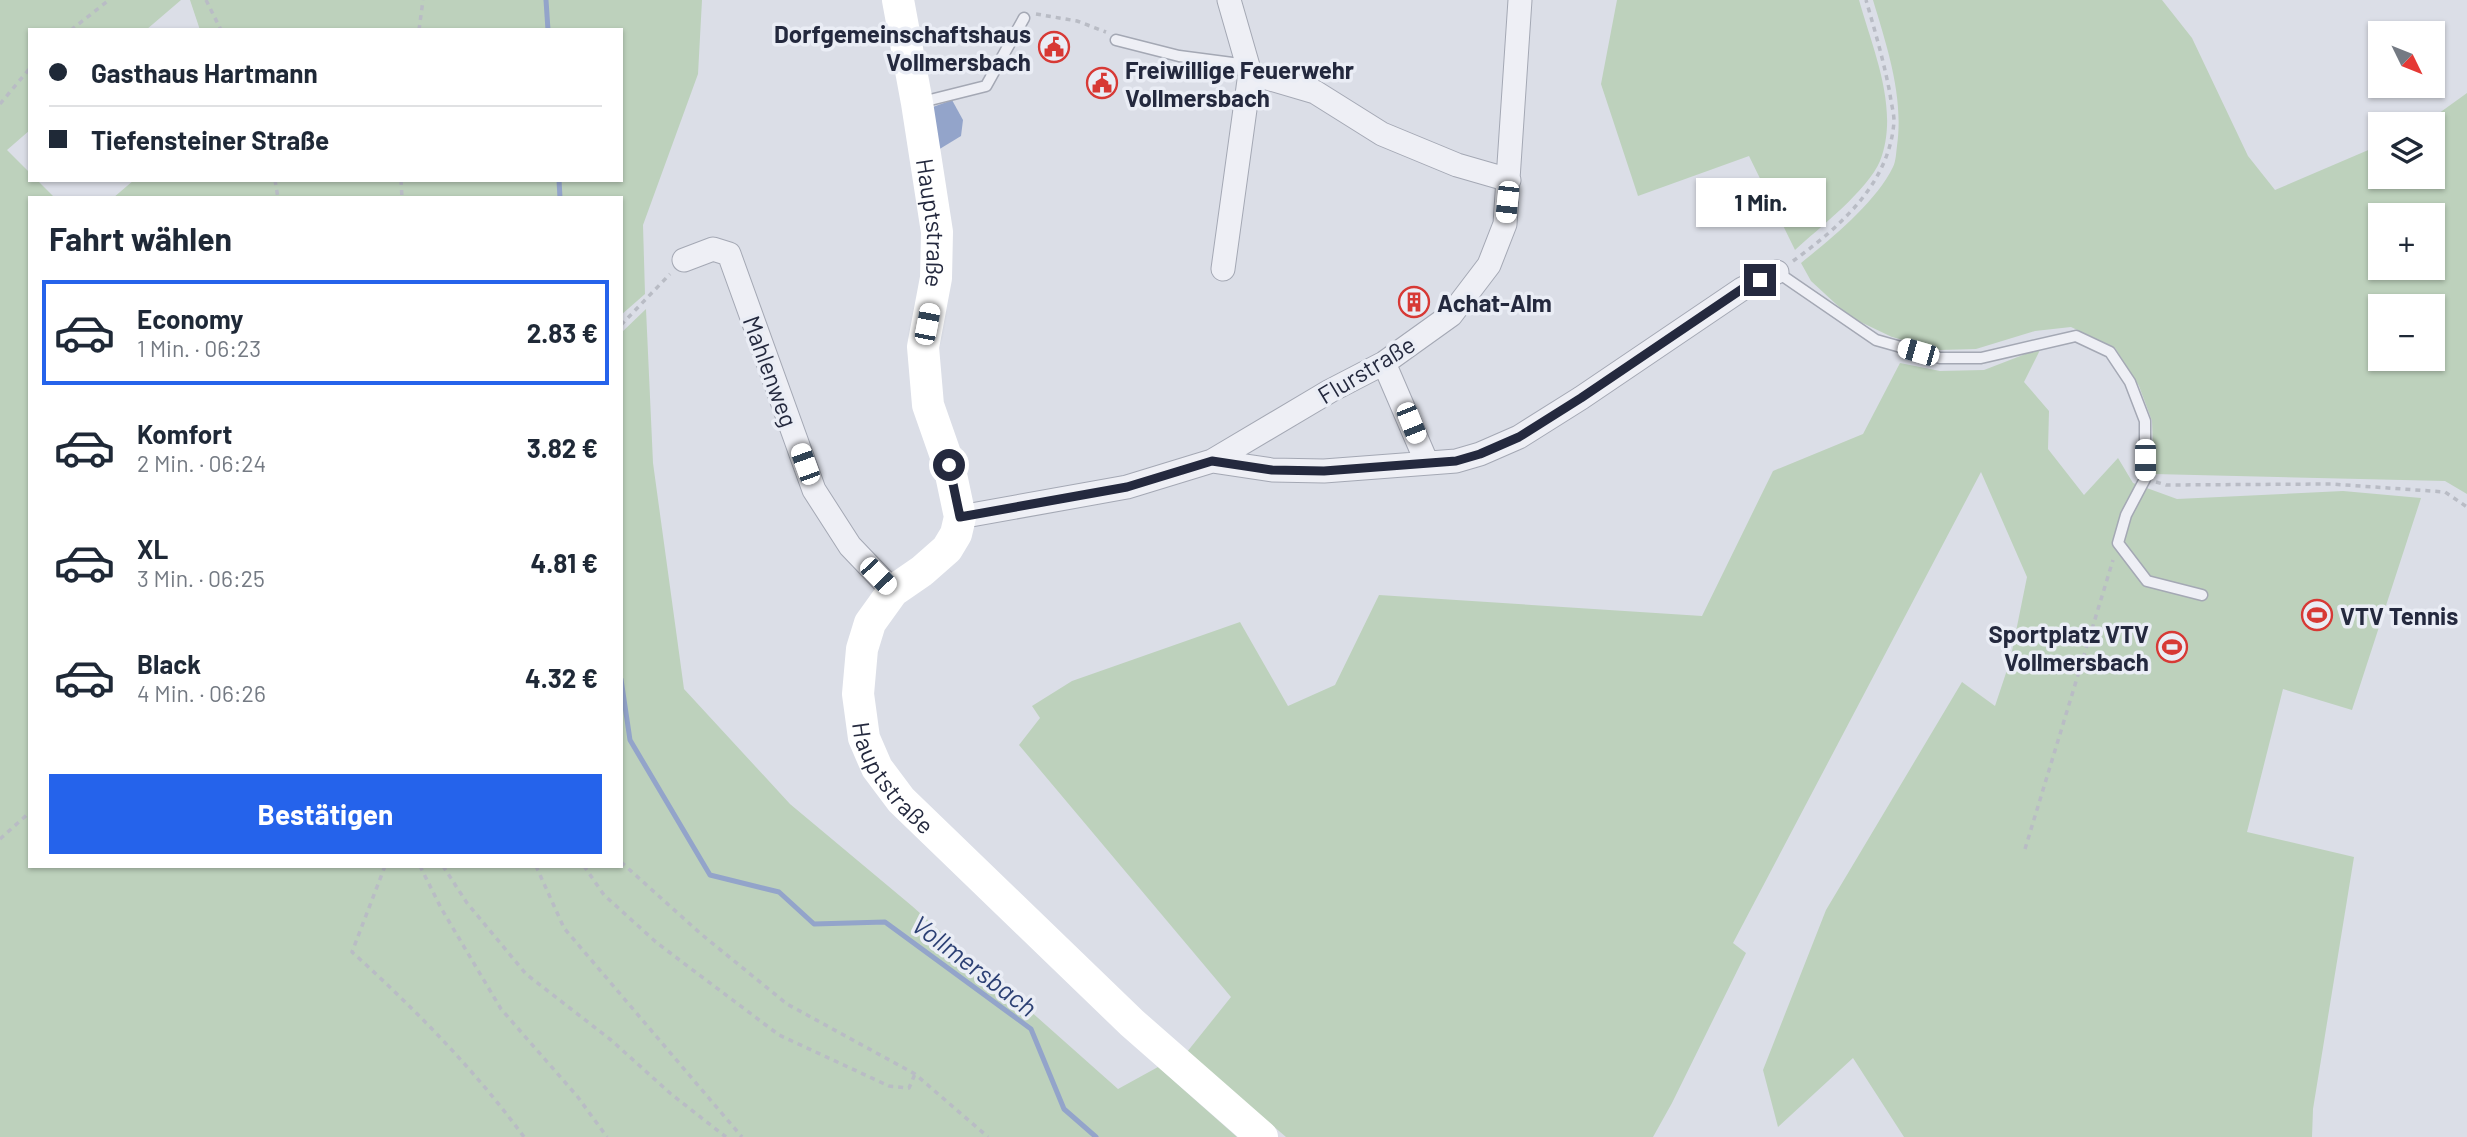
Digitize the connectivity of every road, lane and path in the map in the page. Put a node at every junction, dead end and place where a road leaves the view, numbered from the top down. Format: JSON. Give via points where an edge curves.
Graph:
{"nodes":[{"id":1,"x":109,"y":0,"type":"edge"},
{"id":2,"x":205,"y":0,"type":"edge"},
{"id":3,"x":423,"y":0,"type":"edge"},
{"id":4,"x":898,"y":0,"type":"edge"},
{"id":5,"x":1229,"y":0,"type":"edge"},
{"id":6,"x":1866,"y":0,"type":"edge"},
{"id":7,"x":1518,"y":2,"type":"edge"},
{"id":8,"x":1024,"y":18,"type":"joint"},
{"id":9,"x":74,"y":28,"type":"edge"},
{"id":10,"x":221,"y":28,"type":"edge"},
{"id":11,"x":419,"y":28,"type":"edge"},
{"id":12,"x":1116,"y":40,"type":"joint"},
{"id":13,"x":28,"y":70,"type":"edge"},
{"id":14,"x":1250,"y":73,"type":"junction"},
{"id":15,"x":918,"y":103,"type":"junction"},
{"id":16,"x":0,"y":104,"type":"edge"},
{"id":17,"x":1509,"y":180,"type":"junction"},
{"id":18,"x":684,"y":260,"type":"joint"},
{"id":19,"x":1223,"y":269,"type":"dead end"},
{"id":20,"x":1777,"y":272,"type":"junction"},
{"id":21,"x":623,"y":323,"type":"edge"},
{"id":22,"x":1384,"y":363,"type":"junction"},
{"id":23,"x":1212,"y":461,"type":"junction"},
{"id":24,"x":1427,"y":463,"type":"junction"},
{"id":25,"x":2145,"y":479,"type":"junction"},
{"id":26,"x":2467,"y":507,"type":"edge"},
{"id":27,"x":960,"y":517,"type":"junction"},
{"id":28,"x":2118,"y":543,"type":"junction"},
{"id":29,"x":893,"y":591,"type":"junction"},
{"id":30,"x":2202,"y":596,"type":"dead end"},
{"id":31,"x":28,"y":814,"type":"edge"},
{"id":32,"x":0,"y":839,"type":"edge"},
{"id":33,"x":2025,"y":849,"type":"dead end"},
{"id":34,"x":623,"y":864,"type":"edge"},
{"id":35,"x":384,"y":868,"type":"edge"},
{"id":36,"x":421,"y":868,"type":"edge"},
{"id":37,"x":444,"y":868,"type":"edge"},
{"id":38,"x":537,"y":868,"type":"edge"},
{"id":39,"x":585,"y":868,"type":"edge"},
{"id":40,"x":915,"y":1074,"type":"junction"},
{"id":41,"x":524,"y":1137,"type":"edge"},
{"id":42,"x":607,"y":1137,"type":"edge"},
{"id":43,"x":726,"y":1137,"type":"edge"},
{"id":44,"x":742,"y":1137,"type":"edge"},
{"id":45,"x":988,"y":1137,"type":"edge"},
{"id":46,"x":1262,"y":1137,"type":"edge"}],
"edges":[{"from":1,"to":9,"type":"path"},
{"from":2,"to":10,"type":"path"},
{"from":3,"to":11,"type":"path"},
{"from":4,"to":15,"type":"main road","name":"Hauptstraße"},
{"from":5,"to":14,"type":"street"},
{"from":6,"to":20,"type":"path","via":[[1884,60],[1894,120],[1886,163],[1868,192],[1821,241]]},
{"from":7,"to":17,"type":"street","name":"Flurstraße"},
{"from":8,"to":12,"type":"path","via":[[1028,13],[1077,20]]},
{"from":8,"to":15,"type":"lane","via":[[986,86]]},
{"from":12,"to":14,"type":"lane","via":[[1179,56],[1240,64]]},
{"from":13,"to":16,"type":"path"},
{"from":14,"to":17,"type":"street","via":[[1315,92],[1382,134],[1457,165]]},
{"from":14,"to":19,"type":"street"},
{"from":15,"to":27,"type":"main road","name":"Hauptstraße","via":[[937,232],[936,278],[923,347],[928,405],[949,465]]},
{"from":17,"to":22,"type":"street","name":"Flurstraße","via":[[1505,224],[1489,265],[1451,315]]},
{"from":18,"to":21,"type":"path"},
{"from":18,"to":29,"type":"street","name":"Mahlenweg","via":[[713,249],[729,254],[814,490],[850,546]]},
{"from":20,"to":24,"type":"street","via":[[1742,289],[1519,437],[1456,461]]},
{"from":20,"to":25,"type":"lane","via":[[1876,340],[1940,358],[1981,358],[2076,336],[2110,352],[2130,382],[2145,421]]},
{"from":22,"to":23,"type":"street","name":"Flurstraße"},
{"from":22,"to":24,"type":"street"},
{"from":23,"to":24,"type":"street","via":[[1272,470],[1324,471]]},
{"from":23,"to":27,"type":"street","via":[[1127,487]]},
{"from":25,"to":26,"type":"path","via":[[2166,485],[2331,484],[2445,492]]},
{"from":25,"to":28,"type":"lane","via":[[2126,515]]},
{"from":27,"to":29,"type":"main road","name":"Hauptstraße","via":[[947,549]]},
{"from":28,"to":30,"type":"lane","via":[[2147,581]]},
{"from":28,"to":33,"type":"path"},
{"from":29,"to":46,"type":"main road","name":"Hauptstraße","via":[[870,624],[862,649],[858,694],[864,738],[877,768],[901,800],[1132,1023]]},
{"from":31,"to":32,"type":"path"},
{"from":34,"to":40,"type":"path","via":[[787,1004]]},
{"from":35,"to":41,"type":"path","via":[[352,952],[407,1002],[499,1102]]},
{"from":36,"to":42,"type":"path","via":[[501,1009]]},
{"from":37,"to":43,"type":"path","via":[[526,974]]},
{"from":38,"to":44,"type":"path","via":[[564,928]]},
{"from":39,"to":40,"type":"path","via":[[604,895],[657,943],[779,1035],[889,1086],[909,1088]]},
{"from":40,"to":45,"type":"path"}]}
